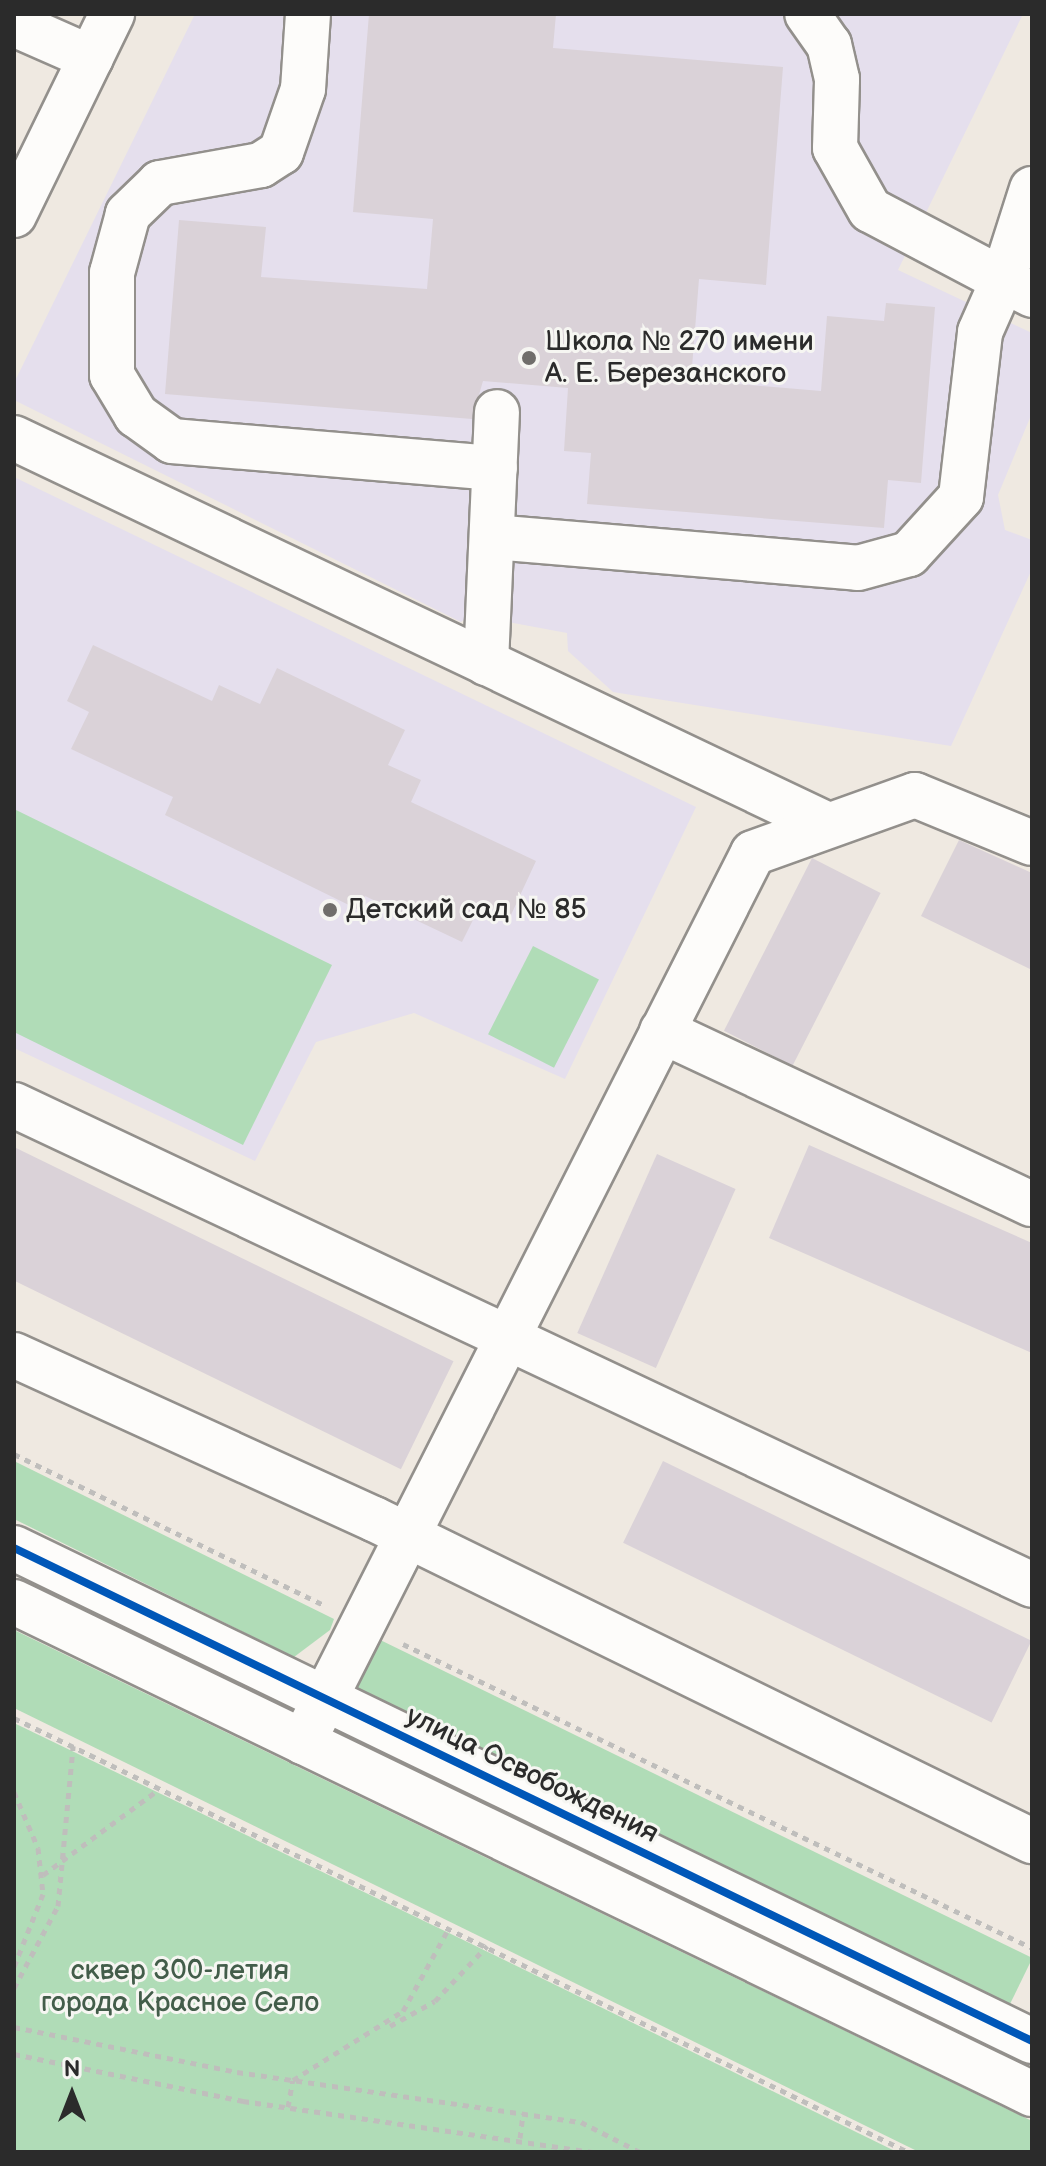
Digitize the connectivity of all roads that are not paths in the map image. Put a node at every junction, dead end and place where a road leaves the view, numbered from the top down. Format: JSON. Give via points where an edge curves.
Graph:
{"nodes":[{"id":1,"x":112,"y":14,"type":"edge"},
{"id":2,"x":308,"y":14,"type":"edge"},
{"id":3,"x":807,"y":14,"type":"edge"},
{"id":4,"x":14,"y":24,"type":"edge"},
{"id":5,"x":91,"y":58,"type":"junction"},
{"id":6,"x":1032,"y":189,"type":"edge"},
{"id":7,"x":14,"y":215,"type":"edge"},
{"id":8,"x":1018,"y":288,"type":"edge"},
{"id":9,"x":497,"y":412,"type":"dead end"},
{"id":10,"x":14,"y":438,"type":"edge"},
{"id":11,"x":495,"y":468,"type":"junction"},
{"id":12,"x":492,"y":537,"type":"junction"},
{"id":13,"x":486,"y":663,"type":"junction"},
{"id":14,"x":828,"y":825,"type":"junction"},
{"id":15,"x":1032,"y":843,"type":"edge"},
{"id":16,"x":662,"y":1031,"type":"junction"},
{"id":17,"x":14,"y":1105,"type":"edge"},
{"id":18,"x":1032,"y":1204,"type":"edge"},
{"id":19,"x":509,"y":1343,"type":"junction"},
{"id":20,"x":14,"y":1355,"type":"edge"},
{"id":21,"x":406,"y":1536,"type":"junction"},
{"id":22,"x":14,"y":1548,"type":"edge"},
{"id":23,"x":1032,"y":1585,"type":"edge"},
{"id":24,"x":14,"y":1602,"type":"edge"},
{"id":25,"x":324,"y":1698,"type":"junction"},
{"id":26,"x":303,"y":1742,"type":"junction"},
{"id":27,"x":1032,"y":1841,"type":"edge"},
{"id":28,"x":1032,"y":2041,"type":"edge"},
{"id":29,"x":1032,"y":2094,"type":"edge"}],
"edges":[{"from":1,"to":5,"type":"street"},
{"from":2,"to":11,"type":"street","via":[[303,89],[281,152],[261,165],[160,183],[128,214],[112,273],[112,375],[136,415],[172,441]]},
{"from":3,"to":8,"type":"street","via":[[829,45],[837,79],[835,148],[870,210]]},
{"from":4,"to":5,"type":"street"},
{"from":5,"to":7,"type":"street"},
{"from":6,"to":8,"type":"street"},
{"from":8,"to":12,"type":"street","via":[[980,332],[961,497],[909,554],[858,568]]},
{"from":9,"to":11,"type":"street"},
{"from":10,"to":13,"type":"street"},
{"from":11,"to":12,"type":"street"},
{"from":12,"to":13,"type":"street"},
{"from":13,"to":14,"type":"street"},
{"from":14,"to":15,"type":"street","via":[[915,795]]},
{"from":14,"to":16,"type":"street","via":[[753,853]]},
{"from":16,"to":18,"type":"street"},
{"from":16,"to":19,"type":"street"},
{"from":17,"to":19,"type":"street"},
{"from":19,"to":21,"type":"street"},
{"from":19,"to":23,"type":"street"},
{"from":20,"to":21,"type":"street"},
{"from":21,"to":25,"type":"street"},
{"from":21,"to":27,"type":"street"},
{"from":22,"to":25,"type":"street","name":"улица Освобождения"},
{"from":24,"to":26,"type":"street"},
{"from":25,"to":26,"type":"street"},
{"from":25,"to":28,"type":"street","name":"улица Освобождения"},
{"from":26,"to":29,"type":"street"}]}
